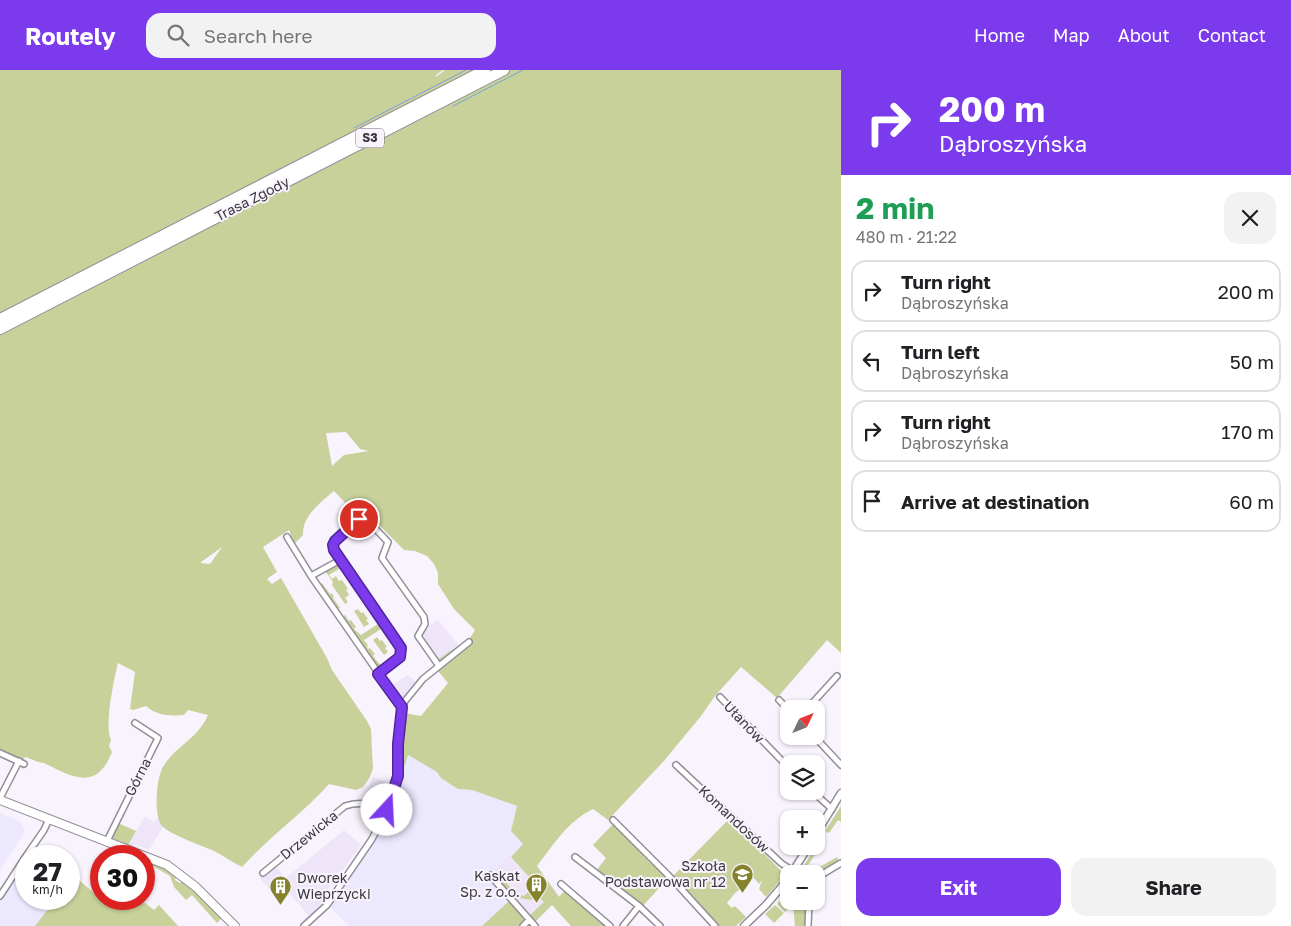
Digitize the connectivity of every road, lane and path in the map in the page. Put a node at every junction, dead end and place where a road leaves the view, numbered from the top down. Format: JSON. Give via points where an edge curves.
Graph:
{"nodes":[{"id":1,"x":486,"y":70,"type":"edge"},
{"id":2,"x":504,"y":70,"type":"edge"},
{"id":3,"x":0,"y":319,"type":"edge"},
{"id":4,"x":0,"y":329,"type":"edge"},
{"id":5,"x":286,"y":537,"type":"dead end"},
{"id":6,"x":340,"y":560,"type":"junction"},
{"id":7,"x":311,"y":576,"type":"junction"},
{"id":8,"x":470,"y":642,"type":"dead end"},
{"id":9,"x":439,"y":666,"type":"junction"},
{"id":10,"x":378,"y":674,"type":"junction"},
{"id":11,"x":837,"y":676,"type":"dead end"},
{"id":12,"x":720,"y":698,"type":"dead end"},
{"id":13,"x":815,"y":700,"type":"edge"},
{"id":14,"x":402,"y":707,"type":"junction"},
{"id":15,"x":135,"y":723,"type":"dead end"},
{"id":16,"x":822,"y":745,"type":"edge"},
{"id":17,"x":0,"y":753,"type":"edge"},
{"id":18,"x":780,"y":759,"type":"edge"},
{"id":19,"x":19,"y":761,"type":"junction"},
{"id":20,"x":24,"y":764,"type":"dead end"},
{"id":21,"x":676,"y":765,"type":"dead end"},
{"id":22,"x":841,"y":765,"type":"edge"},
{"id":23,"x":841,"y":793,"type":"edge"},
{"id":24,"x":0,"y":799,"type":"edge"},
{"id":25,"x":822,"y":800,"type":"edge"},
{"id":26,"x":832,"y":809,"type":"junction"},
{"id":27,"x":387,"y":810,"type":"junction"},
{"id":28,"x":49,"y":819,"type":"junction"},
{"id":29,"x":614,"y":820,"type":"dead end"},
{"id":30,"x":825,"y":820,"type":"edge"},
{"id":31,"x":107,"y":841,"type":"junction"},
{"id":32,"x":33,"y":845,"type":"edge"},
{"id":33,"x":575,"y":857,"type":"dead end"},
{"id":34,"x":841,"y":863,"type":"edge"},
{"id":35,"x":783,"y":865,"type":"edge"},
{"id":36,"x":15,"y":873,"type":"edge"},
{"id":37,"x":262,"y":873,"type":"dead end"},
{"id":38,"x":825,"y":873,"type":"edge"},
{"id":39,"x":490,"y":875,"type":"dead end"},
{"id":40,"x":561,"y":884,"type":"dead end"},
{"id":41,"x":780,"y":889,"type":"edge"},
{"id":42,"x":0,"y":896,"type":"edge"},
{"id":43,"x":639,"y":906,"type":"junction"},
{"id":44,"x":809,"y":910,"type":"edge"},
{"id":45,"x":529,"y":920,"type":"junction"},
{"id":46,"x":235,"y":926,"type":"edge"},
{"id":47,"x":304,"y":926,"type":"edge"},
{"id":48,"x":523,"y":926,"type":"edge"},
{"id":49,"x":535,"y":926,"type":"edge"},
{"id":50,"x":610,"y":926,"type":"edge"},
{"id":51,"x":623,"y":926,"type":"edge"},
{"id":52,"x":660,"y":926,"type":"edge"},
{"id":53,"x":715,"y":926,"type":"edge"},
{"id":54,"x":744,"y":926,"type":"edge"},
{"id":55,"x":808,"y":926,"type":"edge"}],
"edges":[{"from":1,"to":3,"type":"highway","name":"Trasa Zgody","number":"S3"},
{"from":2,"to":4,"type":"highway","name":"Trasa Zgody","number":"S3"},
{"from":5,"to":7,"type":"street"},
{"from":6,"to":7,"type":"street"},
{"from":6,"to":9,"type":"street","via":[[334,550],[335,541],[359,519],[366,519],[388,542],[382,558],[424,617],[425,624],[418,636]]},
{"from":6,"to":10,"type":"street","via":[[401,648],[400,657]]},
{"from":7,"to":10,"type":"street"},
{"from":8,"to":9,"type":"street"},
{"from":9,"to":14,"type":"street","via":[[423,679]]},
{"from":10,"to":14,"type":"street"},
{"from":11,"to":13,"type":"street"},
{"from":12,"to":18,"type":"street","name":"Ułanów"},
{"from":14,"to":27,"type":"street","via":[[398,776]]},
{"from":15,"to":31,"type":"street","name":"Górna","via":[[158,738]]},
{"from":16,"to":22,"type":"street"},
{"from":17,"to":19,"type":"street"},
{"from":19,"to":20,"type":"street"},
{"from":19,"to":24,"type":"street"},
{"from":21,"to":35,"type":"street","name":"Komandosów"},
{"from":23,"to":26,"type":"street"},
{"from":24,"to":28,"type":"main road"},
{"from":25,"to":26,"type":"street"},
{"from":26,"to":30,"type":"street"},
{"from":27,"to":37,"type":"street","name":"Drzewicka","via":[[356,803],[345,806]]},
{"from":27,"to":47,"type":"street","via":[[372,839],[327,905]]},
{"from":28,"to":31,"type":"main road"},
{"from":28,"to":32,"type":"street"},
{"from":29,"to":53,"type":"street"},
{"from":31,"to":46,"type":"main road","via":[[175,870]]},
{"from":33,"to":43,"type":"street"},
{"from":34,"to":38,"type":"street"},
{"from":36,"to":42,"type":"street"},
{"from":39,"to":45,"type":"street"},
{"from":40,"to":50,"type":"street"},
{"from":41,"to":54,"type":"street"},
{"from":43,"to":51,"type":"street"},
{"from":43,"to":52,"type":"street"},
{"from":44,"to":55,"type":"street"},
{"from":45,"to":48,"type":"street"},
{"from":45,"to":49,"type":"street"}]}
